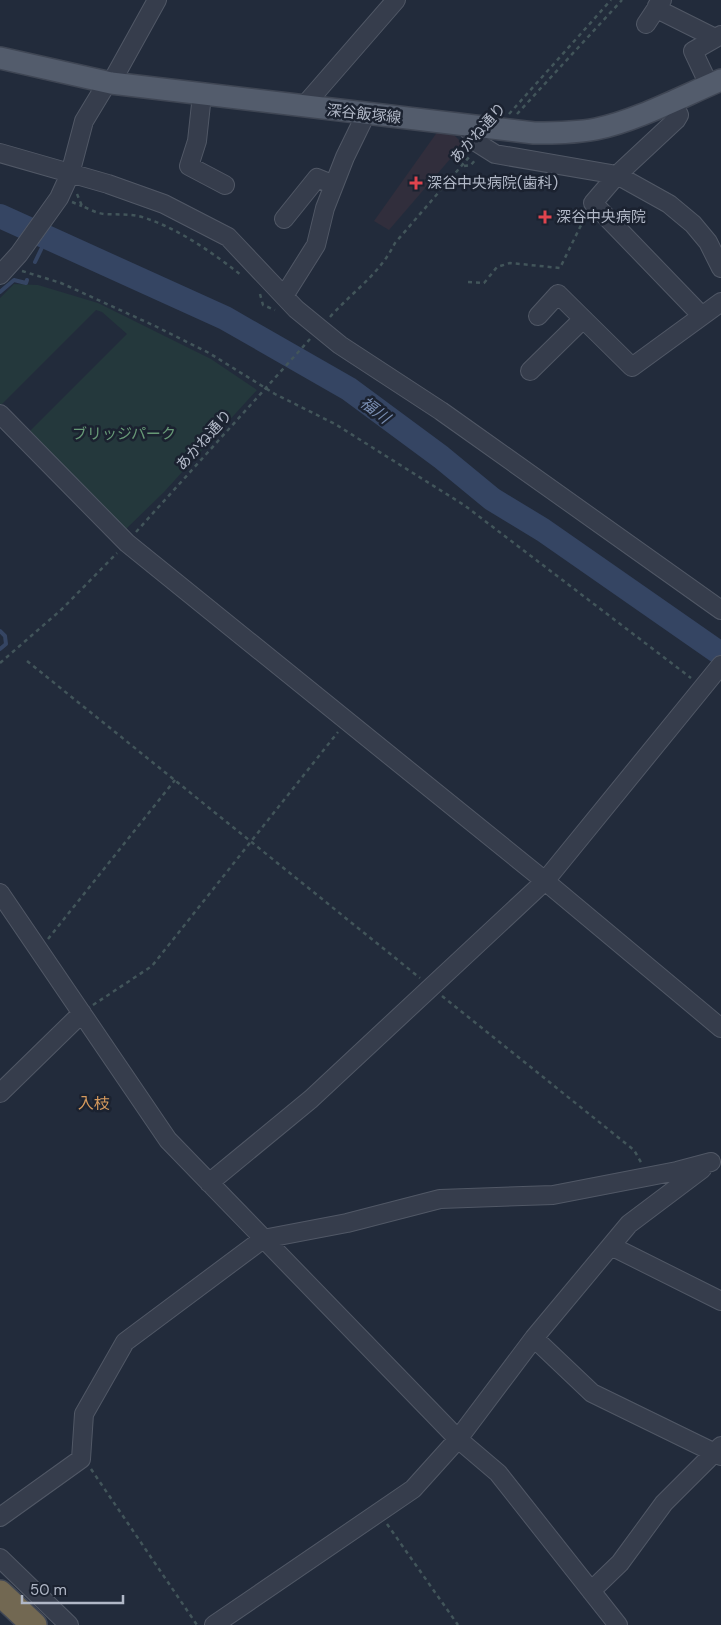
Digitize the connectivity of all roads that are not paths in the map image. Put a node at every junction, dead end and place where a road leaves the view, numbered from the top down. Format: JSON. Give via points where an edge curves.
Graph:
{"nodes":[{"id":1,"x":157,"y":0,"type":"edge"},
{"id":2,"x":396,"y":0,"type":"edge"},
{"id":3,"x":659,"y":3,"type":"edge"},
{"id":4,"x":646,"y":24,"type":"dead end"},
{"id":5,"x":718,"y":37,"type":"edge"},
{"id":6,"x":0,"y":58,"type":"edge"},
{"id":7,"x":715,"y":82,"type":"edge"},
{"id":8,"x":109,"y":83,"type":"junction"},
{"id":9,"x":202,"y":95,"type":"junction"},
{"id":10,"x":672,"y":100,"type":"junction"},
{"id":11,"x":303,"y":107,"type":"junction"},
{"id":12,"x":366,"y":114,"type":"junction"},
{"id":13,"x":466,"y":125,"type":"junction"},
{"id":14,"x":0,"y":153,"type":"edge"},
{"id":15,"x":617,"y":174,"type":"junction"},
{"id":16,"x":73,"y":182,"type":"junction"},
{"id":17,"x":226,"y":185,"type":"dead end"},
{"id":18,"x":334,"y":185,"type":"junction"},
{"id":19,"x":284,"y":219,"type":"dead end"},
{"id":20,"x":9,"y":265,"type":"edge"},
{"id":21,"x":721,"y":268,"type":"edge"},
{"id":22,"x":721,"y":302,"type":"edge"},
{"id":23,"x":282,"y":304,"type":"junction"},
{"id":24,"x":538,"y":316,"type":"dead end"},
{"id":25,"x":702,"y":316,"type":"junction"},
{"id":26,"x":583,"y":319,"type":"junction"},
{"id":27,"x":530,"y":370,"type":"dead end"},
{"id":28,"x":0,"y":414,"type":"edge"},
{"id":29,"x":721,"y":610,"type":"edge"},
{"id":30,"x":721,"y":664,"type":"edge"},
{"id":31,"x":545,"y":881,"type":"junction"},
{"id":32,"x":0,"y":893,"type":"edge"},
{"id":33,"x":82,"y":1013,"type":"junction"},
{"id":34,"x":721,"y":1028,"type":"edge"},
{"id":35,"x":0,"y":1093,"type":"edge"},
{"id":36,"x":716,"y":1159,"type":"edge"},
{"id":37,"x":209,"y":1184,"type":"junction"},
{"id":38,"x":263,"y":1239,"type":"junction"},
{"id":39,"x":611,"y":1246,"type":"junction"},
{"id":40,"x":721,"y":1301,"type":"edge"},
{"id":41,"x":534,"y":1338,"type":"junction"},
{"id":42,"x":458,"y":1439,"type":"junction"},
{"id":43,"x":719,"y":1451,"type":"edge"},
{"id":44,"x":0,"y":1517,"type":"edge"},
{"id":45,"x":0,"y":1558,"type":"edge"},
{"id":46,"x":591,"y":1591,"type":"junction"},
{"id":47,"x":0,"y":1593,"type":"edge"},
{"id":48,"x":34,"y":1625,"type":"edge"},
{"id":49,"x":69,"y":1625,"type":"edge"},
{"id":50,"x":214,"y":1625,"type":"edge"},
{"id":51,"x":618,"y":1625,"type":"edge"}],
"edges":[{"from":1,"to":8,"type":"street"},
{"from":2,"to":11,"type":"street"},
{"from":3,"to":4,"type":"street"},
{"from":3,"to":5,"type":"street","via":[[663,12]]},
{"from":5,"to":7,"type":"street","via":[[693,51]]},
{"from":6,"to":8,"type":"main road","name":"深谷飯塚線"},
{"from":7,"to":10,"type":"main road","name":"深谷飯塚線"},
{"from":8,"to":9,"type":"main road","name":"深谷飯塚線"},
{"from":8,"to":16,"type":"street","via":[[84,121]]},
{"from":9,"to":11,"type":"main road","name":"深谷飯塚線"},
{"from":9,"to":17,"type":"street","via":[[197,141],[189,166]]},
{"from":10,"to":13,"type":"main road","name":"深谷飯塚線","via":[[597,129],[558,133]]},
{"from":10,"to":15,"type":"street","via":[[679,115],[676,120]]},
{"from":11,"to":12,"type":"main road","name":"深谷飯塚線"},
{"from":12,"to":13,"type":"main road","name":"深谷飯塚線"},
{"from":12,"to":18,"type":"street"},
{"from":13,"to":15,"type":"street","via":[[471,136],[495,154]]},
{"from":14,"to":16,"type":"street"},
{"from":15,"to":21,"type":"street","via":[[669,204],[693,224],[708,242]]},
{"from":15,"to":25,"type":"street","via":[[593,202]]},
{"from":16,"to":20,"type":"street"},
{"from":16,"to":23,"type":"street","via":[[108,184],[164,204],[228,237]]},
{"from":18,"to":19,"type":"street","via":[[317,178]]},
{"from":18,"to":23,"type":"street","via":[[316,245]]},
{"from":22,"to":25,"type":"street"},
{"from":23,"to":29,"type":"street","via":[[440,411]]},
{"from":24,"to":26,"type":"street","via":[[558,294]]},
{"from":25,"to":26,"type":"street","via":[[632,367]]},
{"from":26,"to":27,"type":"street"},
{"from":28,"to":31,"type":"street","via":[[127,543]]},
{"from":30,"to":31,"type":"street"},
{"from":31,"to":34,"type":"street"},
{"from":31,"to":37,"type":"street","via":[[311,1099]]},
{"from":32,"to":33,"type":"street"},
{"from":33,"to":35,"type":"street"},
{"from":33,"to":37,"type":"street","via":[[168,1140]]},
{"from":36,"to":38,"type":"street","via":[[677,1172],[554,1195],[440,1199],[348,1223]]},
{"from":36,"to":39,"type":"street","via":[[629,1224]]},
{"from":37,"to":38,"type":"street"},
{"from":38,"to":42,"type":"street"},
{"from":38,"to":44,"type":"street","via":[[125,1342],[84,1414],[82,1460]]},
{"from":39,"to":40,"type":"street"},
{"from":39,"to":41,"type":"street"},
{"from":41,"to":42,"type":"street"},
{"from":41,"to":43,"type":"street","via":[[592,1393]]},
{"from":42,"to":46,"type":"street","via":[[498,1473]]},
{"from":42,"to":50,"type":"street","via":[[413,1489]]},
{"from":43,"to":46,"type":"street","via":[[664,1502],[620,1563]]},
{"from":45,"to":49,"type":"street"},
{"from":46,"to":51,"type":"street"},
{"from":47,"to":48,"type":"highway"}]}
